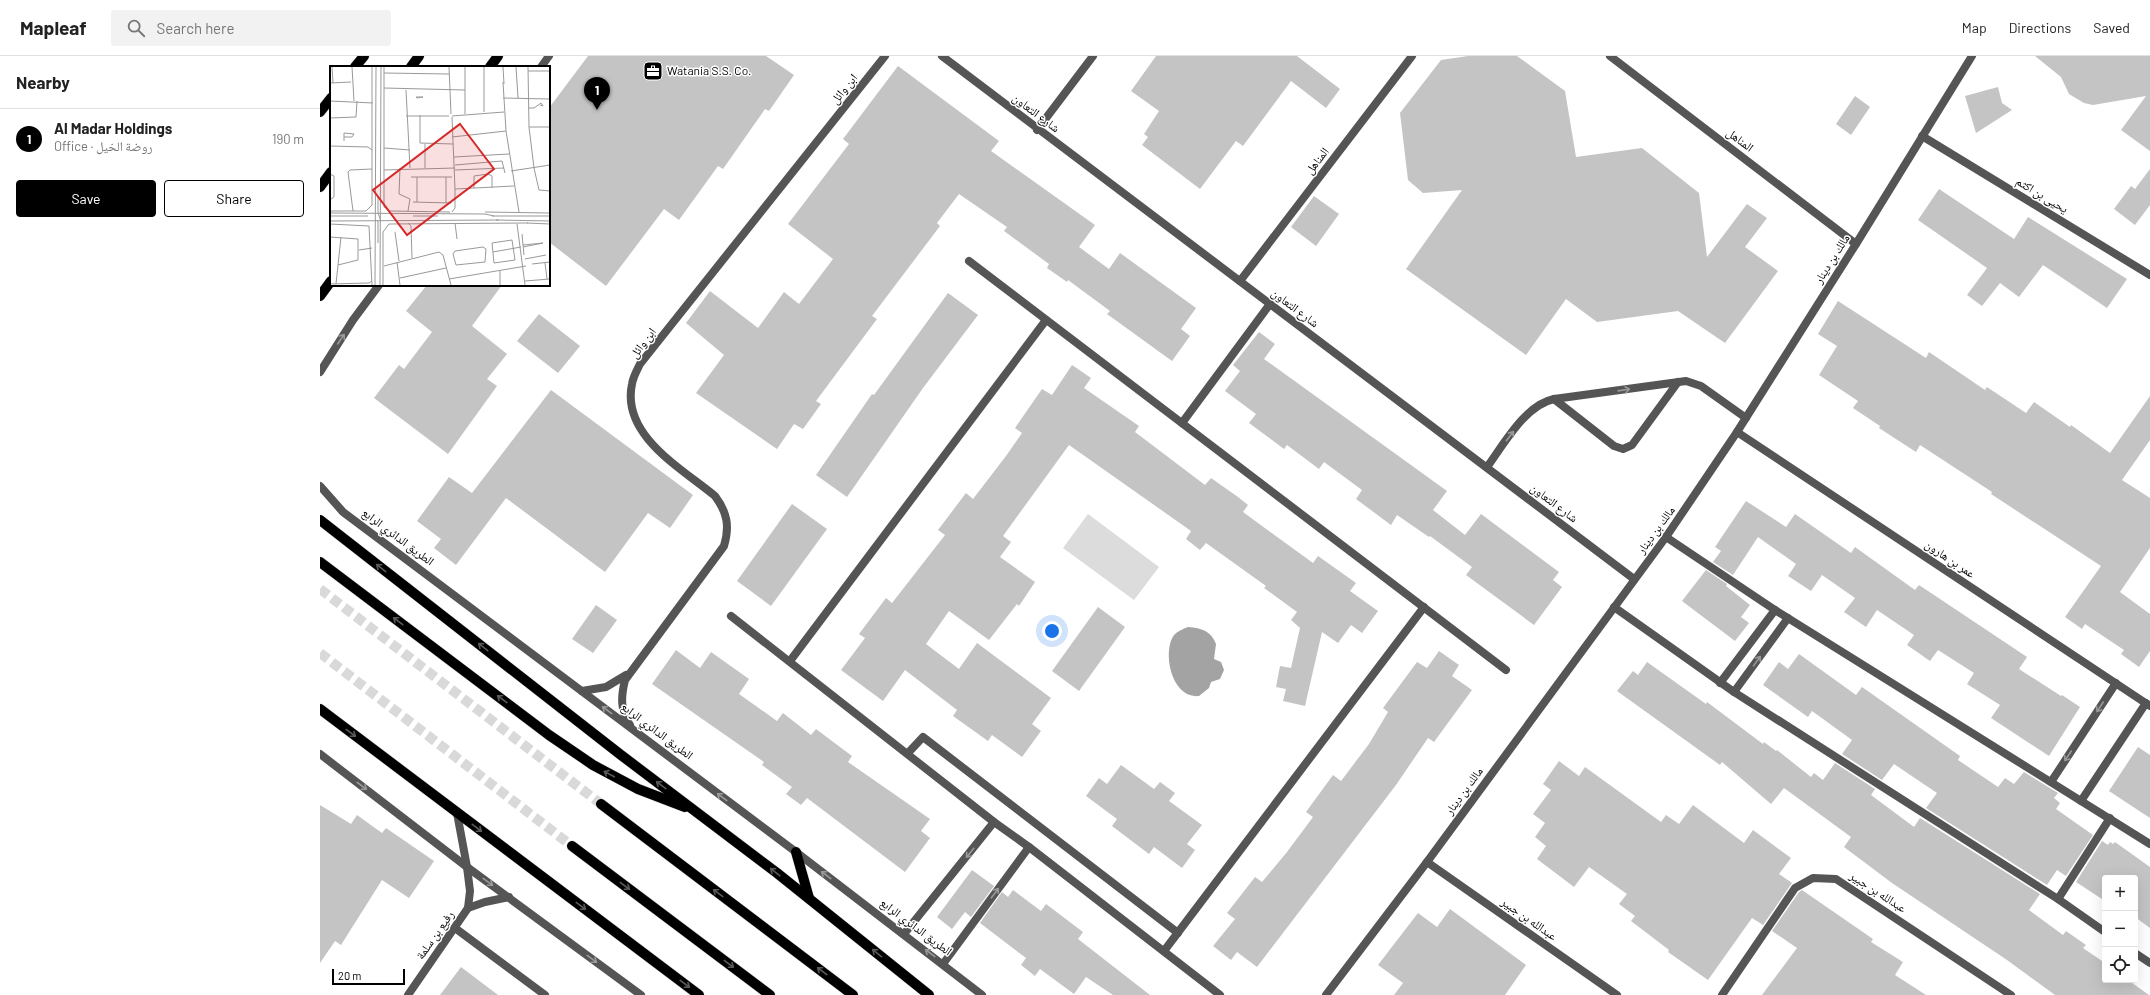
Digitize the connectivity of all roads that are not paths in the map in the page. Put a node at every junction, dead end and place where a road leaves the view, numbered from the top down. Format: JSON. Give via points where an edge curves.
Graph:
{"nodes":[{"id":1,"x":364,"y":56,"type":"edge"},
{"id":2,"x":419,"y":56,"type":"edge"},
{"id":3,"x":498,"y":56,"type":"edge"},
{"id":4,"x":549,"y":56,"type":"edge"},
{"id":5,"x":886,"y":56,"type":"edge"},
{"id":6,"x":942,"y":56,"type":"edge"},
{"id":7,"x":1093,"y":56,"type":"edge"},
{"id":8,"x":1412,"y":56,"type":"edge"},
{"id":9,"x":1610,"y":56,"type":"edge"},
{"id":10,"x":1972,"y":56,"type":"edge"},
{"id":11,"x":356,"y":66,"type":"edge"},
{"id":12,"x":412,"y":66,"type":"edge"},
{"id":13,"x":491,"y":66,"type":"edge"},
{"id":14,"x":541,"y":66,"type":"edge"},
{"id":15,"x":330,"y":99,"type":"edge"},
{"id":16,"x":320,"y":112,"type":"edge"},
{"id":17,"x":1037,"y":130,"type":"junction"},
{"id":18,"x":1922,"y":136,"type":"junction"},
{"id":19,"x":330,"y":173,"type":"edge"},
{"id":20,"x":320,"y":187,"type":"edge"},
{"id":21,"x":1856,"y":244,"type":"junction"},
{"id":22,"x":969,"y":261,"type":"dead end"},
{"id":23,"x":2150,"y":275,"type":"edge"},
{"id":24,"x":1240,"y":281,"type":"junction"},
{"id":25,"x":330,"y":282,"type":"edge"},
{"id":26,"x":378,"y":286,"type":"edge"},
{"id":27,"x":320,"y":296,"type":"edge"},
{"id":28,"x":1270,"y":304,"type":"junction"},
{"id":29,"x":1046,"y":320,"type":"junction"},
{"id":30,"x":320,"y":372,"type":"edge"},
{"id":31,"x":1678,"y":382,"type":"junction"},
{"id":32,"x":1554,"y":399,"type":"junction"},
{"id":33,"x":1746,"y":418,"type":"junction"},
{"id":34,"x":1182,"y":423,"type":"junction"},
{"id":35,"x":1737,"y":432,"type":"junction"},
{"id":36,"x":1487,"y":467,"type":"junction"},
{"id":37,"x":320,"y":486,"type":"edge"},
{"id":38,"x":320,"y":520,"type":"edge"},
{"id":39,"x":1666,"y":537,"type":"junction"},
{"id":40,"x":320,"y":562,"type":"edge"},
{"id":41,"x":1634,"y":579,"type":"junction"},
{"id":42,"x":1424,"y":607,"type":"junction"},
{"id":43,"x":1614,"y":608,"type":"junction"},
{"id":44,"x":1775,"y":610,"type":"junction"},
{"id":45,"x":731,"y":616,"type":"dead end"},
{"id":46,"x":1788,"y":618,"type":"junction"},
{"id":47,"x":790,"y":661,"type":"junction"},
{"id":48,"x":1506,"y":670,"type":"dead end"},
{"id":49,"x":630,"y":672,"type":"junction"},
{"id":50,"x":1720,"y":683,"type":"junction"},
{"id":51,"x":2116,"y":683,"type":"junction"},
{"id":52,"x":582,"y":691,"type":"junction"},
{"id":53,"x":1734,"y":692,"type":"junction"},
{"id":54,"x":2148,"y":705,"type":"edge"},
{"id":55,"x":320,"y":709,"type":"edge"},
{"id":56,"x":632,"y":729,"type":"junction"},
{"id":57,"x":908,"y":753,"type":"junction"},
{"id":58,"x":320,"y":754,"type":"edge"},
{"id":59,"x":2050,"y":782,"type":"junction"},
{"id":60,"x":2081,"y":801,"type":"junction"},
{"id":61,"x":600,"y":804,"type":"tunnel mouth"},
{"id":62,"x":696,"y":811,"type":"junction"},
{"id":63,"x":457,"y":813,"type":"junction"},
{"id":64,"x":2110,"y":818,"type":"junction"},
{"id":65,"x":994,"y":822,"type":"junction"},
{"id":66,"x":2150,"y":844,"type":"edge"},
{"id":67,"x":572,"y":846,"type":"tunnel mouth"},
{"id":68,"x":1029,"y":847,"type":"junction"},
{"id":69,"x":796,"y":852,"type":"junction"},
{"id":70,"x":1426,"y":862,"type":"junction"},
{"id":71,"x":467,"y":867,"type":"junction"},
{"id":72,"x":508,"y":897,"type":"junction"},
{"id":73,"x":808,"y":898,"type":"junction"},
{"id":74,"x":2058,"y":899,"type":"junction"},
{"id":75,"x":468,"y":908,"type":"junction"},
{"id":76,"x":455,"y":928,"type":"junction"},
{"id":77,"x":2102,"y":930,"type":"edge"},
{"id":78,"x":1178,"y":933,"type":"junction"},
{"id":79,"x":904,"y":934,"type":"junction"},
{"id":80,"x":1164,"y":951,"type":"junction"},
{"id":81,"x":2138,"y":955,"type":"edge"},
{"id":82,"x":2150,"y":963,"type":"edge"},
{"id":83,"x":943,"y":964,"type":"junction"},
{"id":84,"x":408,"y":995,"type":"edge"},
{"id":85,"x":545,"y":995,"type":"edge"},
{"id":86,"x":641,"y":995,"type":"edge"},
{"id":87,"x":699,"y":995,"type":"edge"},
{"id":88,"x":770,"y":995,"type":"edge"},
{"id":89,"x":853,"y":995,"type":"edge"},
{"id":90,"x":929,"y":995,"type":"edge"},
{"id":91,"x":982,"y":995,"type":"edge"},
{"id":92,"x":1220,"y":995,"type":"edge"},
{"id":93,"x":1326,"y":995,"type":"edge"},
{"id":94,"x":1617,"y":995,"type":"edge"},
{"id":95,"x":1722,"y":995,"type":"edge"},
{"id":96,"x":2011,"y":995,"type":"edge"}],
"edges":[{"from":1,"to":11,"type":"main road"},
{"from":2,"to":12,"type":"main road"},
{"from":3,"to":13,"type":"main road"},
{"from":4,"to":14,"type":"street"},
{"from":5,"to":49,"type":"street","name":"ابن وائل","via":[[640,364],[632,383],[630,404],[636,423],[648,441],[715,496],[724,508],[728,521],[724,546]]},
{"from":6,"to":17,"type":"street","name":"شارع التعاون"},
{"from":7,"to":17,"type":"street"},
{"from":8,"to":24,"type":"street","name":"المناهل"},
{"from":9,"to":21,"type":"street","name":"المناهل"},
{"from":10,"to":18,"type":"street","name":"مالك بن دينار"},
{"from":15,"to":16,"type":"main road"},
{"from":17,"to":24,"type":"street","name":"شارع التعاون"},
{"from":18,"to":21,"type":"street","name":"مالك بن دينار"},
{"from":18,"to":23,"type":"street","name":"يحيى بن اكثم"},
{"from":19,"to":20,"type":"main road"},
{"from":21,"to":33,"type":"street","name":"مالك بن دينار"},
{"from":22,"to":29,"type":"street"},
{"from":24,"to":28,"type":"street","name":"شارع التعاون"},
{"from":25,"to":27,"type":"main road"},
{"from":30,"to":26,"type":"street","one_way":true},
{"from":28,"to":34,"type":"street"},
{"from":28,"to":36,"type":"street","name":"شارع التعاون"},
{"from":29,"to":34,"type":"street"},
{"from":29,"to":47,"type":"street"},
{"from":32,"to":31,"type":"street","one_way":true},
{"from":31,"to":32,"type":"street","via":[[1632,445],[1623,449],[1614,446]]},
{"from":31,"to":33,"type":"street","via":[[1701,386]]},
{"from":36,"to":32,"type":"street","one_way":true,"via":[[1533,408]]},
{"from":33,"to":35,"type":"street","name":"مالك بن دينار"},
{"from":34,"to":42,"type":"street"},
{"from":35,"to":39,"type":"street","name":"مالك بن دينار"},
{"from":35,"to":51,"type":"street","name":"عمر بن هارون"},
{"from":36,"to":41,"type":"street","name":"شارع التعاون"},
{"from":37,"to":52,"type":"street","name":"الطريق الدائري الرابع","via":[[343,512]]},
{"from":62,"to":38,"type":"main road","one_way":true},
{"from":39,"to":41,"type":"street","name":"مالك بن دينار"},
{"from":39,"to":44,"type":"street"},
{"from":62,"to":40,"type":"main road","one_way":true,"via":[[638,789],[592,765]]},
{"from":41,"to":43,"type":"street","name":"مالك بن دينار"},
{"from":42,"to":48,"type":"street"},
{"from":42,"to":78,"type":"street"},
{"from":43,"to":50,"type":"street"},
{"from":43,"to":70,"type":"street","name":"مالك بن دينار"},
{"from":44,"to":46,"type":"street"},
{"from":44,"to":50,"type":"street"},
{"from":45,"to":47,"type":"street"},
{"from":53,"to":46,"type":"street","one_way":true},
{"from":46,"to":59,"type":"street"},
{"from":47,"to":57,"type":"street"},
{"from":49,"to":52,"type":"street","name":"ابن وائل","via":[[606,687]]},
{"from":49,"to":56,"type":"street","name":"ابن وائل","via":[[625,680],[621,698],[626,720]]},
{"from":50,"to":53,"type":"street"},
{"from":51,"to":54,"type":"street","name":"عمر بن هارون"},
{"from":51,"to":59,"type":"street","one_way":true},
{"from":56,"to":52,"type":"street","name":"الطريق الدائري الرابع","one_way":true},
{"from":53,"to":74,"type":"street"},
{"from":54,"to":60,"type":"street"},
{"from":55,"to":63,"type":"main road","one_way":true},
{"from":69,"to":56,"type":"street","name":"الطريق الدائري الرابع","one_way":true},
{"from":57,"to":65,"type":"street"},
{"from":57,"to":78,"type":"street","via":[[923,737]]},
{"from":58,"to":71,"type":"street","one_way":true},
{"from":59,"to":60,"type":"street"},
{"from":60,"to":64,"type":"street"},
{"from":89,"to":61,"type":"main road","one_way":true},
{"from":73,"to":62,"type":"main road","one_way":true},
{"from":63,"to":71,"type":"street","name":"رفيع بن سلمة"},
{"from":63,"to":87,"type":"main road","one_way":true},
{"from":64,"to":66,"type":"street"},
{"from":64,"to":74,"type":"street"},
{"from":65,"to":68,"type":"street"},
{"from":65,"to":79,"type":"street","one_way":true},
{"from":67,"to":88,"type":"main road","one_way":true},
{"from":68,"to":80,"type":"street"},
{"from":83,"to":68,"type":"street","one_way":true},
{"from":69,"to":73,"type":"main road"},
{"from":79,"to":69,"type":"street","name":"الطريق الدائري الرابع","one_way":true},
{"from":70,"to":93,"type":"street","name":"مالك بن دينار"},
{"from":70,"to":94,"type":"street","name":"عبدالله بن جبير"},
{"from":71,"to":72,"type":"street","one_way":true},
{"from":71,"to":75,"type":"street","name":"رفيع بن سلمة","via":[[470,891]]},
{"from":72,"to":75,"type":"street","name":"رفيع بن سلمة"},
{"from":72,"to":86,"type":"street","one_way":true},
{"from":90,"to":73,"type":"main road","one_way":true},
{"from":74,"to":77,"type":"street"},
{"from":75,"to":76,"type":"street","name":"رفيع بن سلمة"},
{"from":76,"to":84,"type":"street","name":"رفيع بن سلمة"},
{"from":76,"to":85,"type":"street"},
{"from":78,"to":80,"type":"street"},
{"from":83,"to":79,"type":"street","name":"الطريق الدائري الرابع","one_way":true},
{"from":80,"to":92,"type":"street"},
{"from":81,"to":82,"type":"street"},
{"from":83,"to":91,"type":"street","name":"الطريق الدائري الرابع"},
{"from":95,"to":96,"type":"street","name":"عبدالله بن جبير","via":[[1795,888],[1813,878],[1836,878]]}]}
